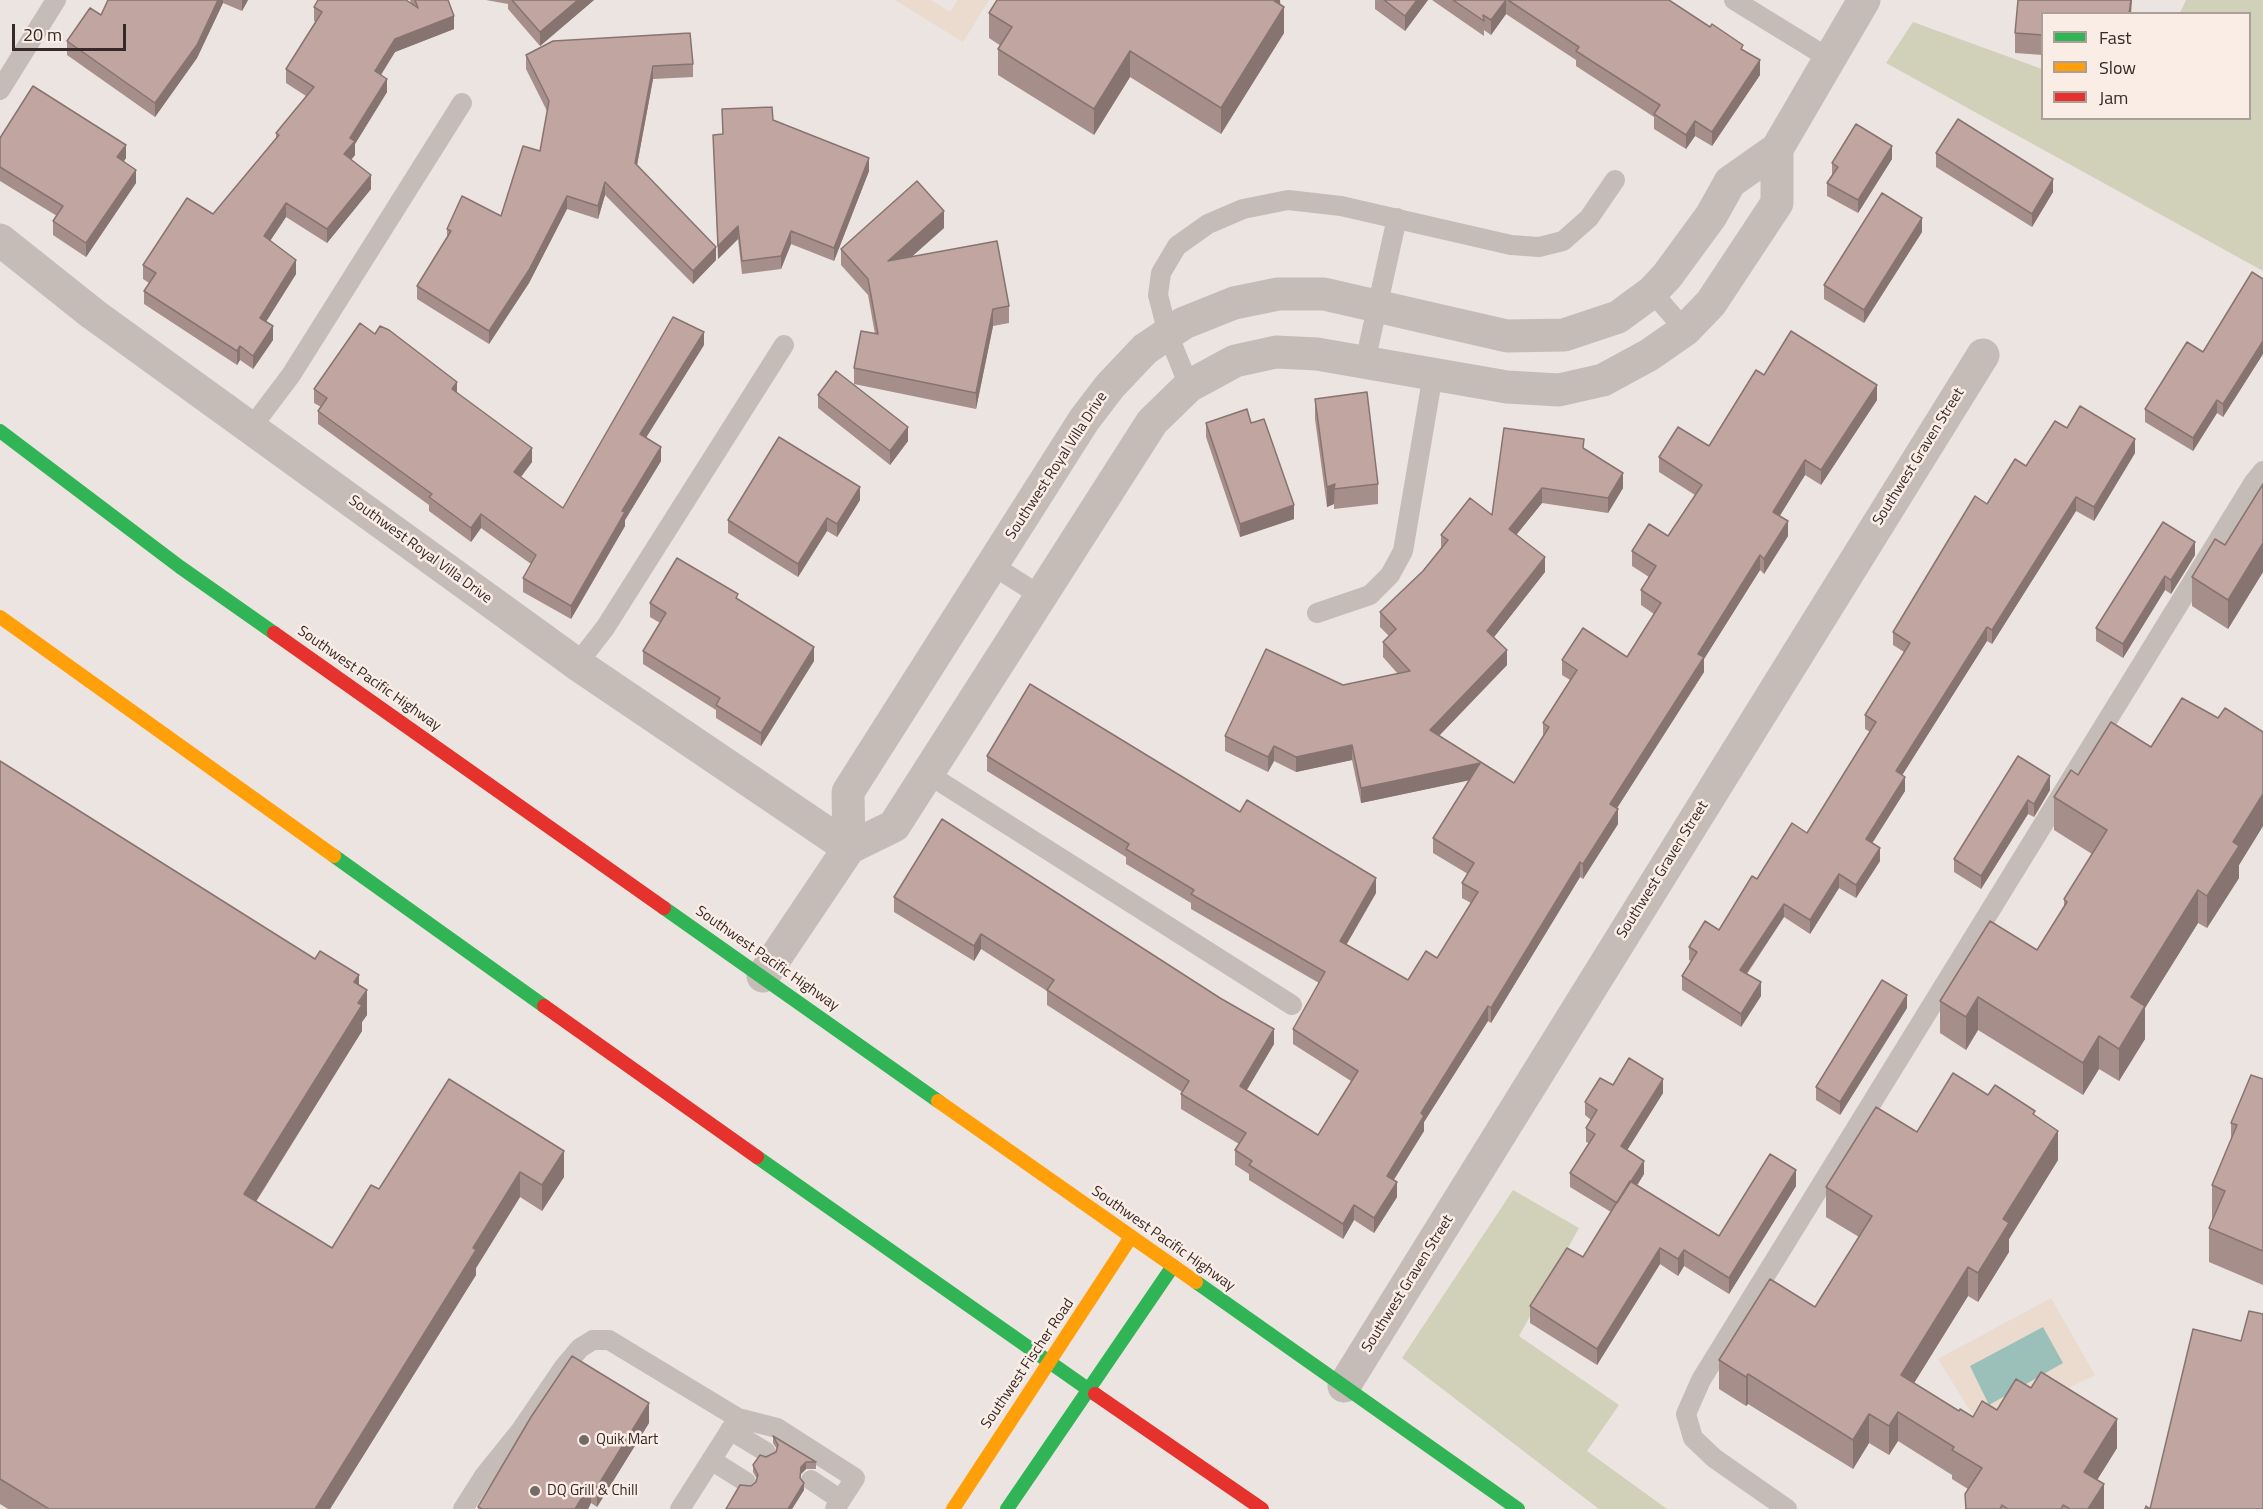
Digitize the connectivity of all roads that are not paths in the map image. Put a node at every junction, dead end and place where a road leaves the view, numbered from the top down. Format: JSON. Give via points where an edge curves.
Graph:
{"nodes":[{"id":1,"x":56,"y":0,"type":"edge"},
{"id":2,"x":1734,"y":0,"type":"edge"},
{"id":3,"x":1864,"y":0,"type":"edge"},
{"id":4,"x":1830,"y":59,"type":"junction"},
{"id":5,"x":0,"y":90,"type":"edge"},
{"id":6,"x":462,"y":103,"type":"dead end"},
{"id":7,"x":1778,"y":149,"type":"junction"},
{"id":8,"x":1615,"y":180,"type":"dead end"},
{"id":9,"x":1397,"y":218,"type":"junction"},
{"id":10,"x":0,"y":240,"type":"edge"},
{"id":11,"x":1652,"y":292,"type":"junction"},
{"id":12,"x":1377,"y":306,"type":"junction"},
{"id":13,"x":1685,"y":330,"type":"junction"},
{"id":14,"x":1168,"y":334,"type":"junction"},
{"id":15,"x":784,"y":345,"type":"dead end"},
{"id":16,"x":1983,"y":355,"type":"dead end"},
{"id":17,"x":1365,"y":362,"type":"junction"},
{"id":18,"x":1433,"y":374,"type":"junction"},
{"id":19,"x":1189,"y":386,"type":"junction"},
{"id":20,"x":251,"y":428,"type":"junction"},
{"id":21,"x":0,"y":431,"type":"edge"},
{"id":22,"x":2263,"y":471,"type":"edge"},
{"id":23,"x":992,"y":565,"type":"junction"},
{"id":24,"x":1041,"y":596,"type":"junction"},
{"id":25,"x":1317,"y":613,"type":"dead end"},
{"id":26,"x":0,"y":617,"type":"edge"},
{"id":27,"x":577,"y":664,"type":"junction"},
{"id":28,"x":928,"y":774,"type":"junction"},
{"id":29,"x":849,"y":848,"type":"junction"},
{"id":30,"x":763,"y":976,"type":"junction"},
{"id":31,"x":1292,"y":1005,"type":"dead end"},
{"id":32,"x":1131,"y":1237,"type":"junction"},
{"id":33,"x":1173,"y":1266,"type":"junction"},
{"id":34,"x":1049,"y":1363,"type":"junction"},
{"id":35,"x":1344,"y":1386,"type":"junction"},
{"id":36,"x":1087,"y":1389,"type":"junction"},
{"id":37,"x":734,"y":1424,"type":"junction"},
{"id":38,"x":766,"y":1452,"type":"dead end"},
{"id":39,"x":711,"y":1460,"type":"junction"},
{"id":40,"x":811,"y":1480,"type":"dead end"},
{"id":41,"x":746,"y":1482,"type":"dead end"},
{"id":42,"x":838,"y":1504,"type":"edge"},
{"id":43,"x":688,"y":1506,"type":"edge"},
{"id":44,"x":463,"y":1509,"type":"edge"},
{"id":45,"x":953,"y":1509,"type":"edge"},
{"id":46,"x":1007,"y":1509,"type":"edge"},
{"id":47,"x":1262,"y":1509,"type":"edge"},
{"id":48,"x":1518,"y":1509,"type":"edge"},
{"id":49,"x":1787,"y":1509,"type":"edge"}],
"edges":[{"from":1,"to":5,"type":"lane"},
{"from":2,"to":4,"type":"lane"},
{"from":3,"to":4,"type":"street","name":"Southwest Royal Villa Drive"},
{"from":4,"to":7,"type":"street","name":"Southwest Royal Villa Drive"},
{"from":6,"to":20,"type":"lane","via":[[291,375]]},
{"from":7,"to":11,"type":"street","name":"Southwest Royal Villa Drive","via":[[1730,182],[1712,216]]},
{"from":7,"to":13,"type":"street","name":"Southwest Royal Villa Drive","via":[[1777,203],[1711,303]]},
{"from":8,"to":9,"type":"lane","via":[[1581,226],[1563,241],[1539,246],[1511,245]]},
{"from":9,"to":12,"type":"lane"},
{"from":9,"to":14,"type":"lane","via":[[1288,200],[1243,209],[1208,224],[1177,246],[1161,273],[1158,295]]},
{"from":10,"to":20,"type":"street","name":"Southwest Royal Villa Drive","via":[[93,314]]},
{"from":11,"to":12,"type":"street","name":"Southwest Royal Villa Drive","via":[[1618,317],[1564,335],[1538,337],[1507,336]]},
{"from":11,"to":13,"type":"lane"},
{"from":12,"to":14,"type":"street","name":"Southwest Royal Villa Drive","via":[[1324,294],[1278,294],[1234,303],[1184,322]]},
{"from":12,"to":17,"type":"lane"},
{"from":13,"to":18,"type":"street","name":"Southwest Royal Villa Drive","via":[[1603,380],[1559,390],[1507,387]]},
{"from":14,"to":19,"type":"lane"},
{"from":14,"to":23,"type":"street","name":"Southwest Royal Villa Drive","via":[[1145,349],[1084,420]]},
{"from":15,"to":27,"type":"lane","via":[[605,628]]},
{"from":16,"to":35,"type":"street","name":"Southwest Graven Street"},
{"from":17,"to":18,"type":"street","name":"Southwest Royal Villa Drive"},
{"from":17,"to":19,"type":"street","name":"Southwest Royal Villa Drive","via":[[1276,352],[1235,361]]},
{"from":18,"to":25,"type":"lane","via":[[1403,551],[1390,575],[1370,595]]},
{"from":19,"to":24,"type":"street","name":"Southwest Royal Villa Drive","via":[[1152,422]]},
{"from":20,"to":27,"type":"street","name":"Southwest Royal Villa Drive"},
{"from":21,"to":30,"type":"main road","name":"Southwest Pacific Highway","via":[[180,567]]},
{"from":22,"to":49,"type":"lane","via":[[1701,1380],[1686,1414],[1693,1438],[1714,1458]]},
{"from":23,"to":24,"type":"lane"},
{"from":23,"to":29,"type":"street","name":"Southwest Royal Villa Drive","via":[[848,792]]},
{"from":24,"to":28,"type":"street","name":"Southwest Royal Villa Drive"},
{"from":26,"to":34,"type":"main road","via":[[268,812]]},
{"from":27,"to":29,"type":"street","name":"Southwest Royal Villa Drive"},
{"from":28,"to":29,"type":"street","name":"Southwest Royal Villa Drive","via":[[894,826]]},
{"from":28,"to":31,"type":"lane"},
{"from":29,"to":30,"type":"street"},
{"from":30,"to":32,"type":"main road","name":"Southwest Pacific Highway"},
{"from":32,"to":33,"type":"main road","name":"Southwest Pacific Highway"},
{"from":32,"to":34,"type":"main road","name":"Southwest Fischer Road"},
{"from":33,"to":35,"type":"main road","name":"Southwest Pacific Highway"},
{"from":33,"to":36,"type":"main road"},
{"from":34,"to":36,"type":"main road"},
{"from":34,"to":45,"type":"main road","name":"Southwest Fischer Road"},
{"from":35,"to":48,"type":"main road","name":"Southwest Pacific Highway"},
{"from":36,"to":46,"type":"main road"},
{"from":36,"to":47,"type":"main road"},
{"from":37,"to":38,"type":"lane"},
{"from":37,"to":39,"type":"lane"},
{"from":37,"to":42,"type":"lane","via":[[777,1428],[855,1478]]},
{"from":37,"to":44,"type":"lane","via":[[609,1340],[593,1340],[564,1366]]},
{"from":39,"to":41,"type":"lane"},
{"from":39,"to":43,"type":"lane"},
{"from":40,"to":42,"type":"lane"}]}
